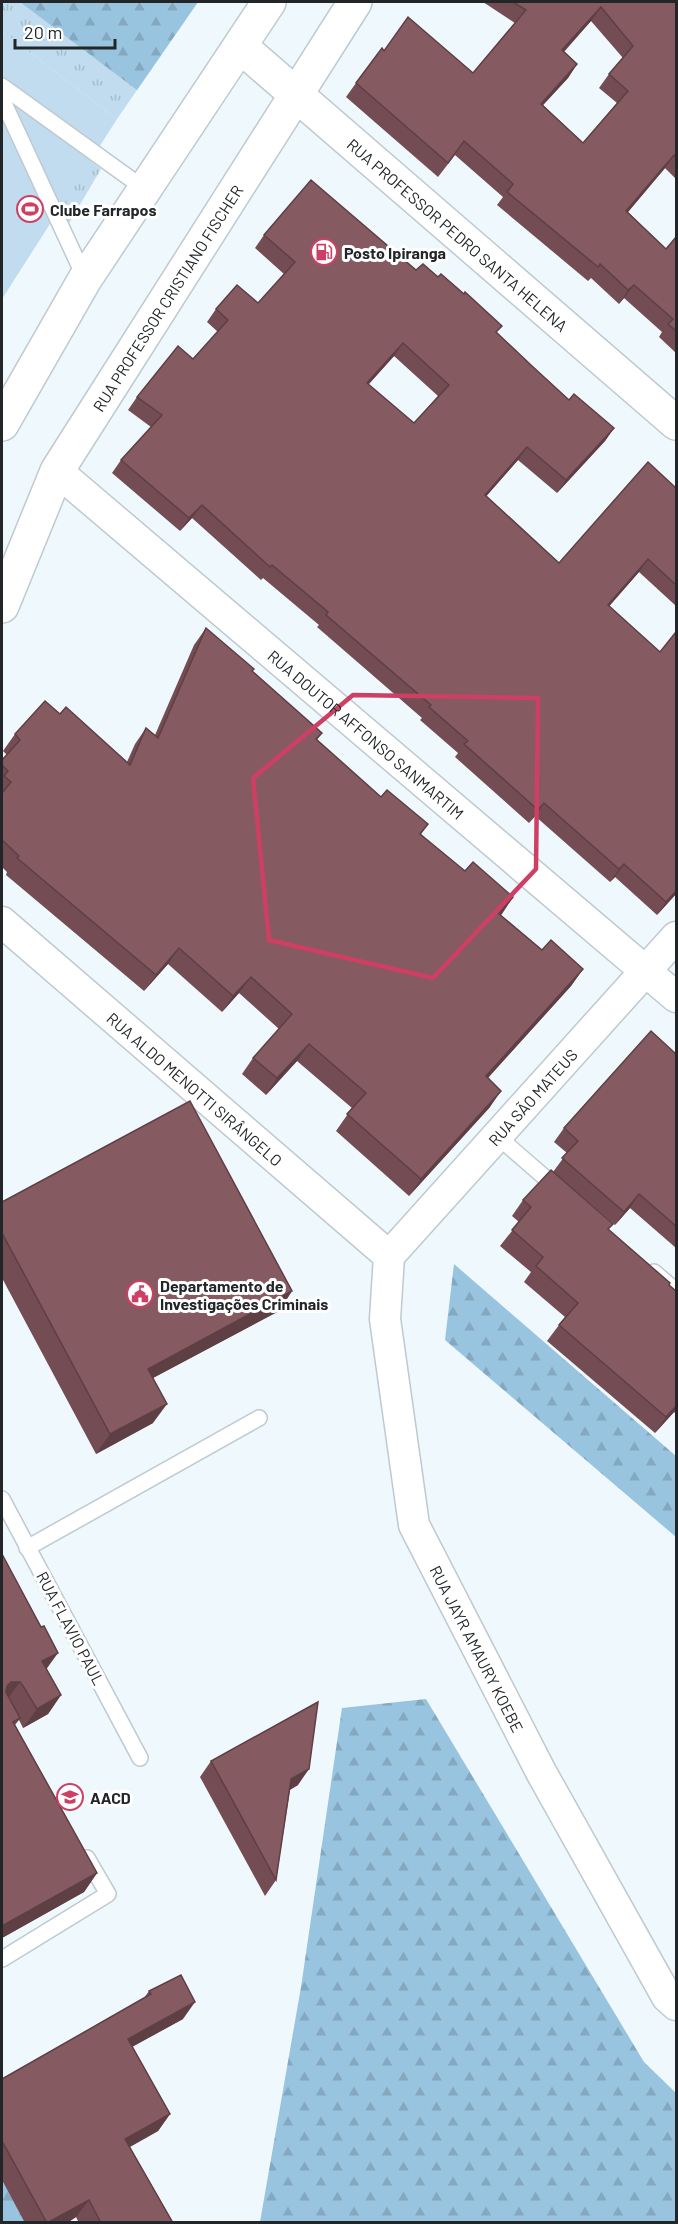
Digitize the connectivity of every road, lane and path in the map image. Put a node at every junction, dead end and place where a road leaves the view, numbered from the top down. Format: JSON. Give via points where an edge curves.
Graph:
{"nodes":[{"id":1,"x":269,"y":2,"type":"edge"},
{"id":2,"x":355,"y":2,"type":"edge"},
{"id":3,"x":240,"y":46,"type":"junction"},
{"id":4,"x":2,"y":86,"type":"edge"},
{"id":5,"x":296,"y":94,"type":"junction"},
{"id":6,"x":2,"y":99,"type":"edge"},
{"id":7,"x":146,"y":190,"type":"junction"},
{"id":8,"x":85,"y":279,"type":"junction"},
{"id":9,"x":676,"y":423,"type":"edge"},
{"id":10,"x":2,"y":424,"type":"edge"},
{"id":11,"x":57,"y":471,"type":"junction"},
{"id":12,"x":2,"y":606,"type":"edge"},
{"id":13,"x":2,"y":922,"type":"edge"},
{"id":14,"x":676,"y":937,"type":"edge"},
{"id":15,"x":646,"y":971,"type":"junction"},
{"id":16,"x":676,"y":998,"type":"edge"},
{"id":17,"x":497,"y":1136,"type":"junction"},
{"id":18,"x":568,"y":1198,"type":"edge"},
{"id":19,"x":389,"y":1256,"type":"junction"},
{"id":20,"x":640,"y":1260,"type":"edge"},
{"id":21,"x":676,"y":1291,"type":"edge"},
{"id":22,"x":259,"y":1418,"type":"dead end"},
{"id":23,"x":2,"y":1499,"type":"edge"},
{"id":24,"x":27,"y":1548,"type":"junction"},
{"id":25,"x":140,"y":1758,"type":"dead end"},
{"id":26,"x":79,"y":1845,"type":"edge"},
{"id":27,"x":2,"y":1959,"type":"edge"},
{"id":28,"x":676,"y":2005,"type":"edge"}],
"edges":[{"from":1,"to":3,"type":"main road"},
{"from":2,"to":5,"type":"main road","name":"RUA PROFESSOR CRISTIANO FISCHER"},
{"from":3,"to":5,"type":"main road","name":"RUA PROFESSOR PEDRO SANTA HELENA"},
{"from":3,"to":7,"type":"main road"},
{"from":4,"to":7,"type":"lane"},
{"from":5,"to":9,"type":"main road","name":"RUA PROFESSOR PEDRO SANTA HELENA"},
{"from":5,"to":11,"type":"main road","name":"RUA PROFESSOR CRISTIANO FISCHER"},
{"from":6,"to":8,"type":"lane"},
{"from":7,"to":8,"type":"main road"},
{"from":8,"to":10,"type":"main road"},
{"from":11,"to":12,"type":"main road","name":"RUA PROFESSOR CRISTIANO FISCHER"},
{"from":11,"to":15,"type":"street","name":"RUA DOUTOR AFFONSO SANMARTIM"},
{"from":13,"to":19,"type":"street","name":"RUA ALDO MENOTTI SIRÂNGELO"},
{"from":14,"to":15,"type":"street","name":"RUA SÃO MATEUS"},
{"from":15,"to":16,"type":"street","name":"RUA DOUTOR AFFONSO SANMARTIM"},
{"from":15,"to":17,"type":"street","name":"RUA SÃO MATEUS"},
{"from":17,"to":18,"type":"lane"},
{"from":17,"to":19,"type":"street","name":"RUA SÃO MATEUS"},
{"from":19,"to":28,"type":"street","name":"RUA JAYR AMAURY KOEBE","via":[[385,1319],[414,1525],[541,1772],[667,1997]]},
{"from":20,"to":21,"type":"lane"},
{"from":22,"to":24,"type":"lane"},
{"from":23,"to":24,"type":"lane","name":"RUA FLAVIO PAUL"},
{"from":24,"to":25,"type":"lane","name":"RUA FLAVIO PAUL"},
{"from":26,"to":27,"type":"lane","via":[[108,1894]]}]}
